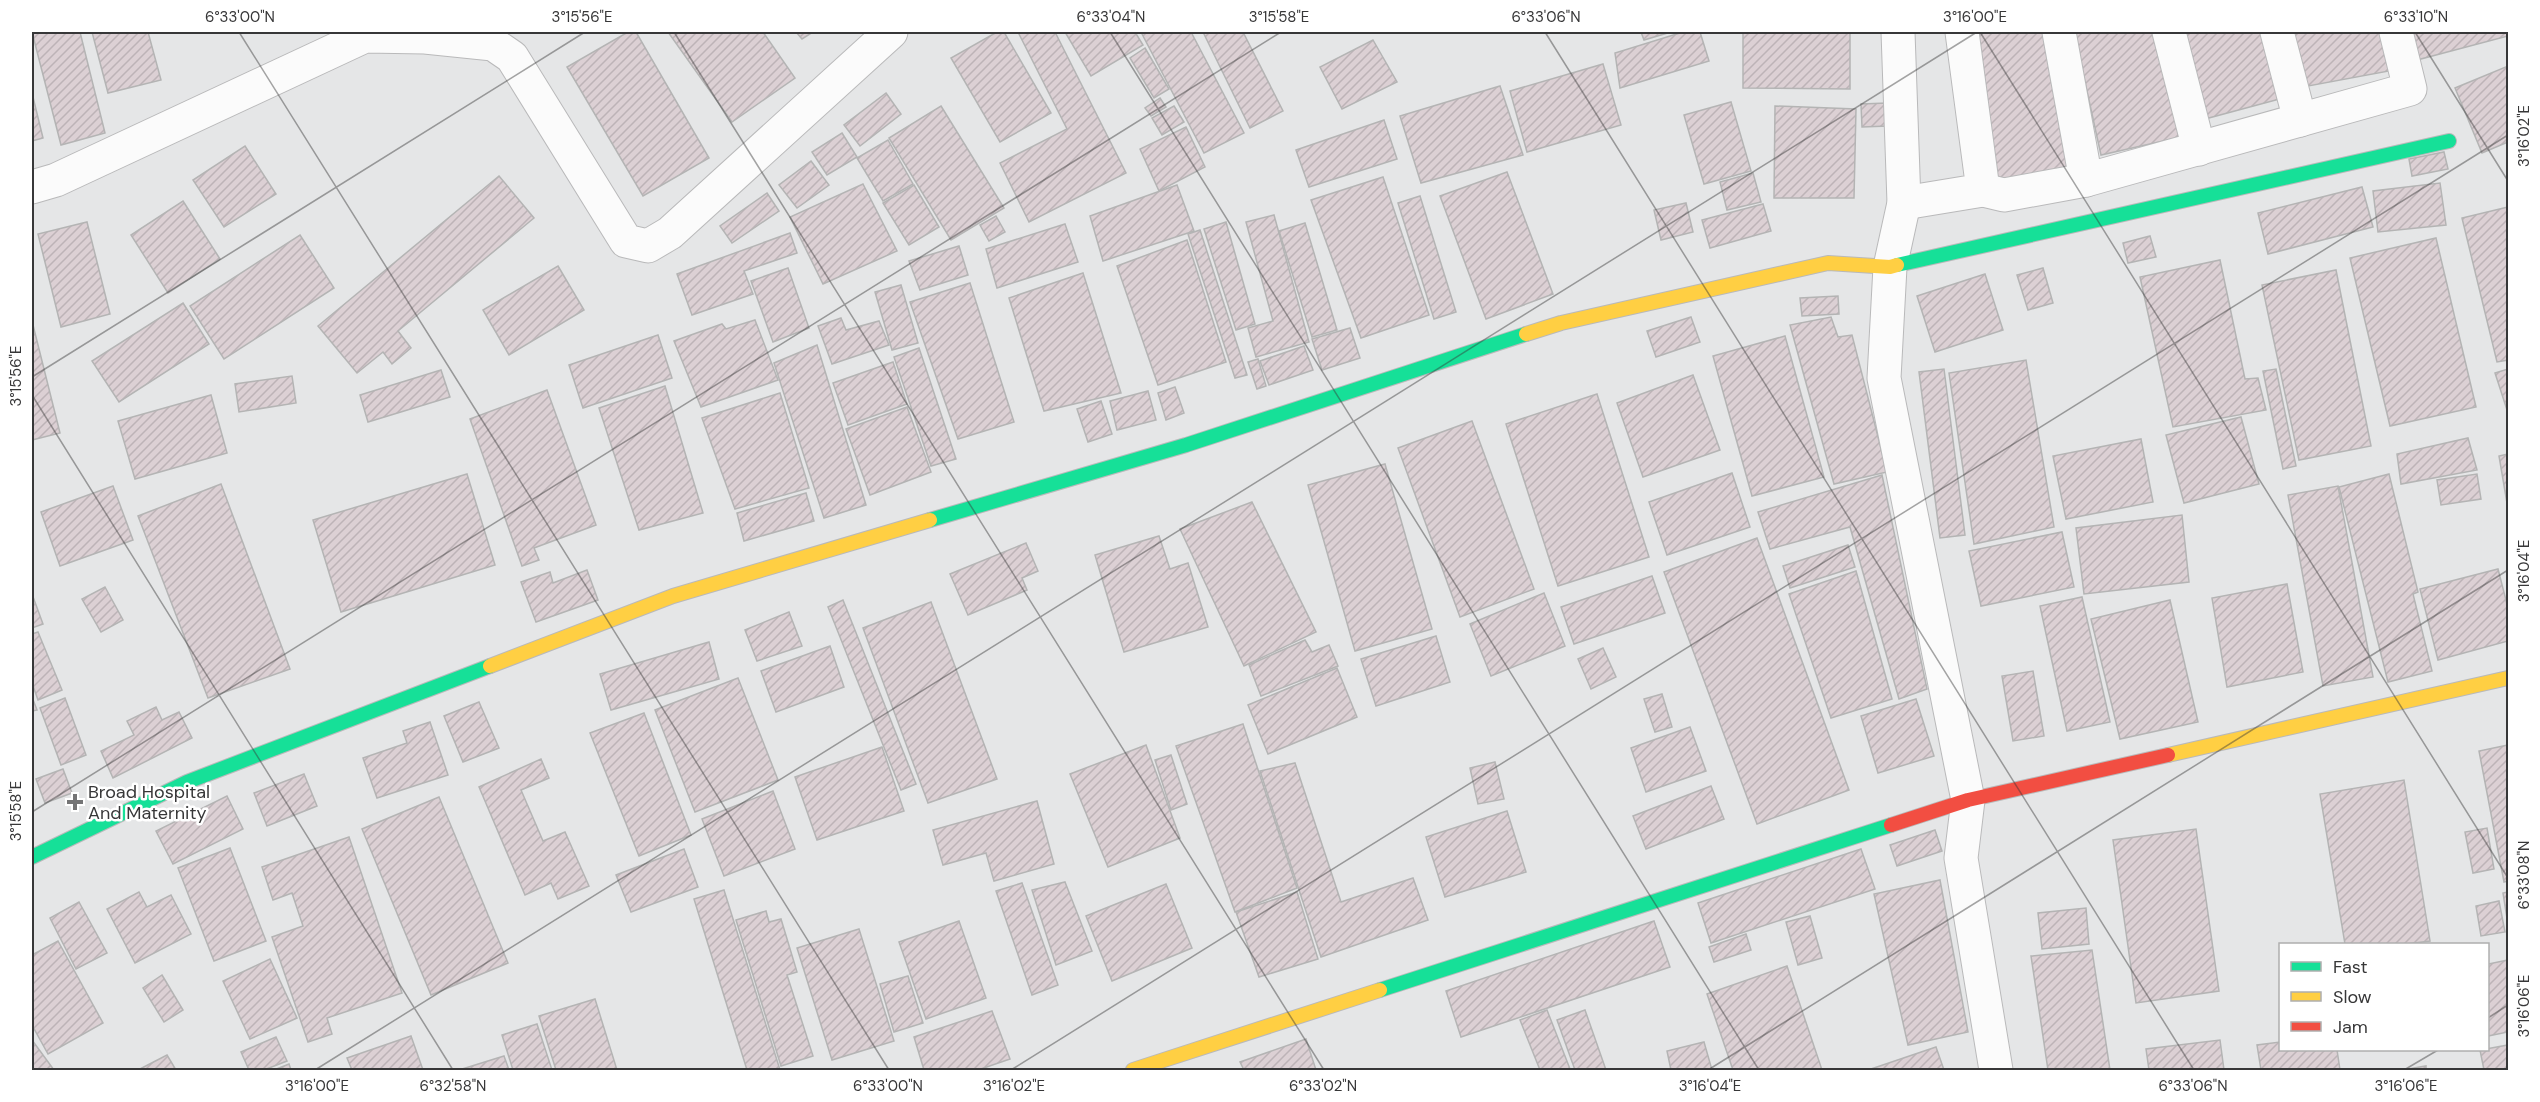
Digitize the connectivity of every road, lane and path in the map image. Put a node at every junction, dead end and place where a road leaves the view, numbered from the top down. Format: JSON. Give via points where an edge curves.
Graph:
{"nodes":[{"id":1,"x":891,"y":32,"type":"edge"},
{"id":2,"x":1898,"y":32,"type":"edge"},
{"id":3,"x":1962,"y":32,"type":"edge"},
{"id":4,"x":2059,"y":32,"type":"edge"},
{"id":5,"x":2169,"y":32,"type":"edge"},
{"id":6,"x":2277,"y":32,"type":"edge"},
{"id":7,"x":2396,"y":32,"type":"edge"},
{"id":8,"x":364,"y":34,"type":"edge"},
{"id":9,"x":2300,"y":120,"type":"junction"},
{"id":10,"x":2449,"y":141,"type":"dead end"},
{"id":11,"x":2199,"y":149,"type":"junction"},
{"id":12,"x":2086,"y":180,"type":"junction"},
{"id":13,"x":32,"y":187,"type":"edge"},
{"id":14,"x":1983,"y":190,"type":"junction"},
{"id":15,"x":1904,"y":203,"type":"junction"},
{"id":16,"x":1890,"y":267,"type":"junction"},
{"id":17,"x":2508,"y":678,"type":"edge"},
{"id":18,"x":1968,"y":800,"type":"junction"},
{"id":19,"x":32,"y":857,"type":"edge"},
{"id":20,"x":1133,"y":1071,"type":"edge"},
{"id":21,"x":1996,"y":1071,"type":"edge"}],
"edges":[{"from":1,"to":8,"type":"street","via":[[670,232],[648,246],[626,241],[512,57],[493,44]]},
{"from":2,"to":15,"type":"street"},
{"from":3,"to":14,"type":"street"},
{"from":4,"to":12,"type":"street"},
{"from":5,"to":11,"type":"street"},
{"from":6,"to":9,"type":"street"},
{"from":7,"to":9,"type":"street","via":[[2410,89]]},
{"from":8,"to":13,"type":"street","via":[[56,180]]},
{"from":9,"to":11,"type":"street"},
{"from":10,"to":16,"type":"street"},
{"from":11,"to":12,"type":"street"},
{"from":12,"to":14,"type":"street","via":[[2004,195]]},
{"from":14,"to":15,"type":"street"},
{"from":15,"to":16,"type":"street"},
{"from":16,"to":18,"type":"street","via":[[1884,378]]},
{"from":16,"to":19,"type":"street","via":[[1828,263],[1561,323],[1185,445],[673,596],[187,782]]},
{"from":17,"to":18,"type":"street"},
{"from":18,"to":20,"type":"street"},
{"from":18,"to":21,"type":"street","via":[[1961,858]]}]}
